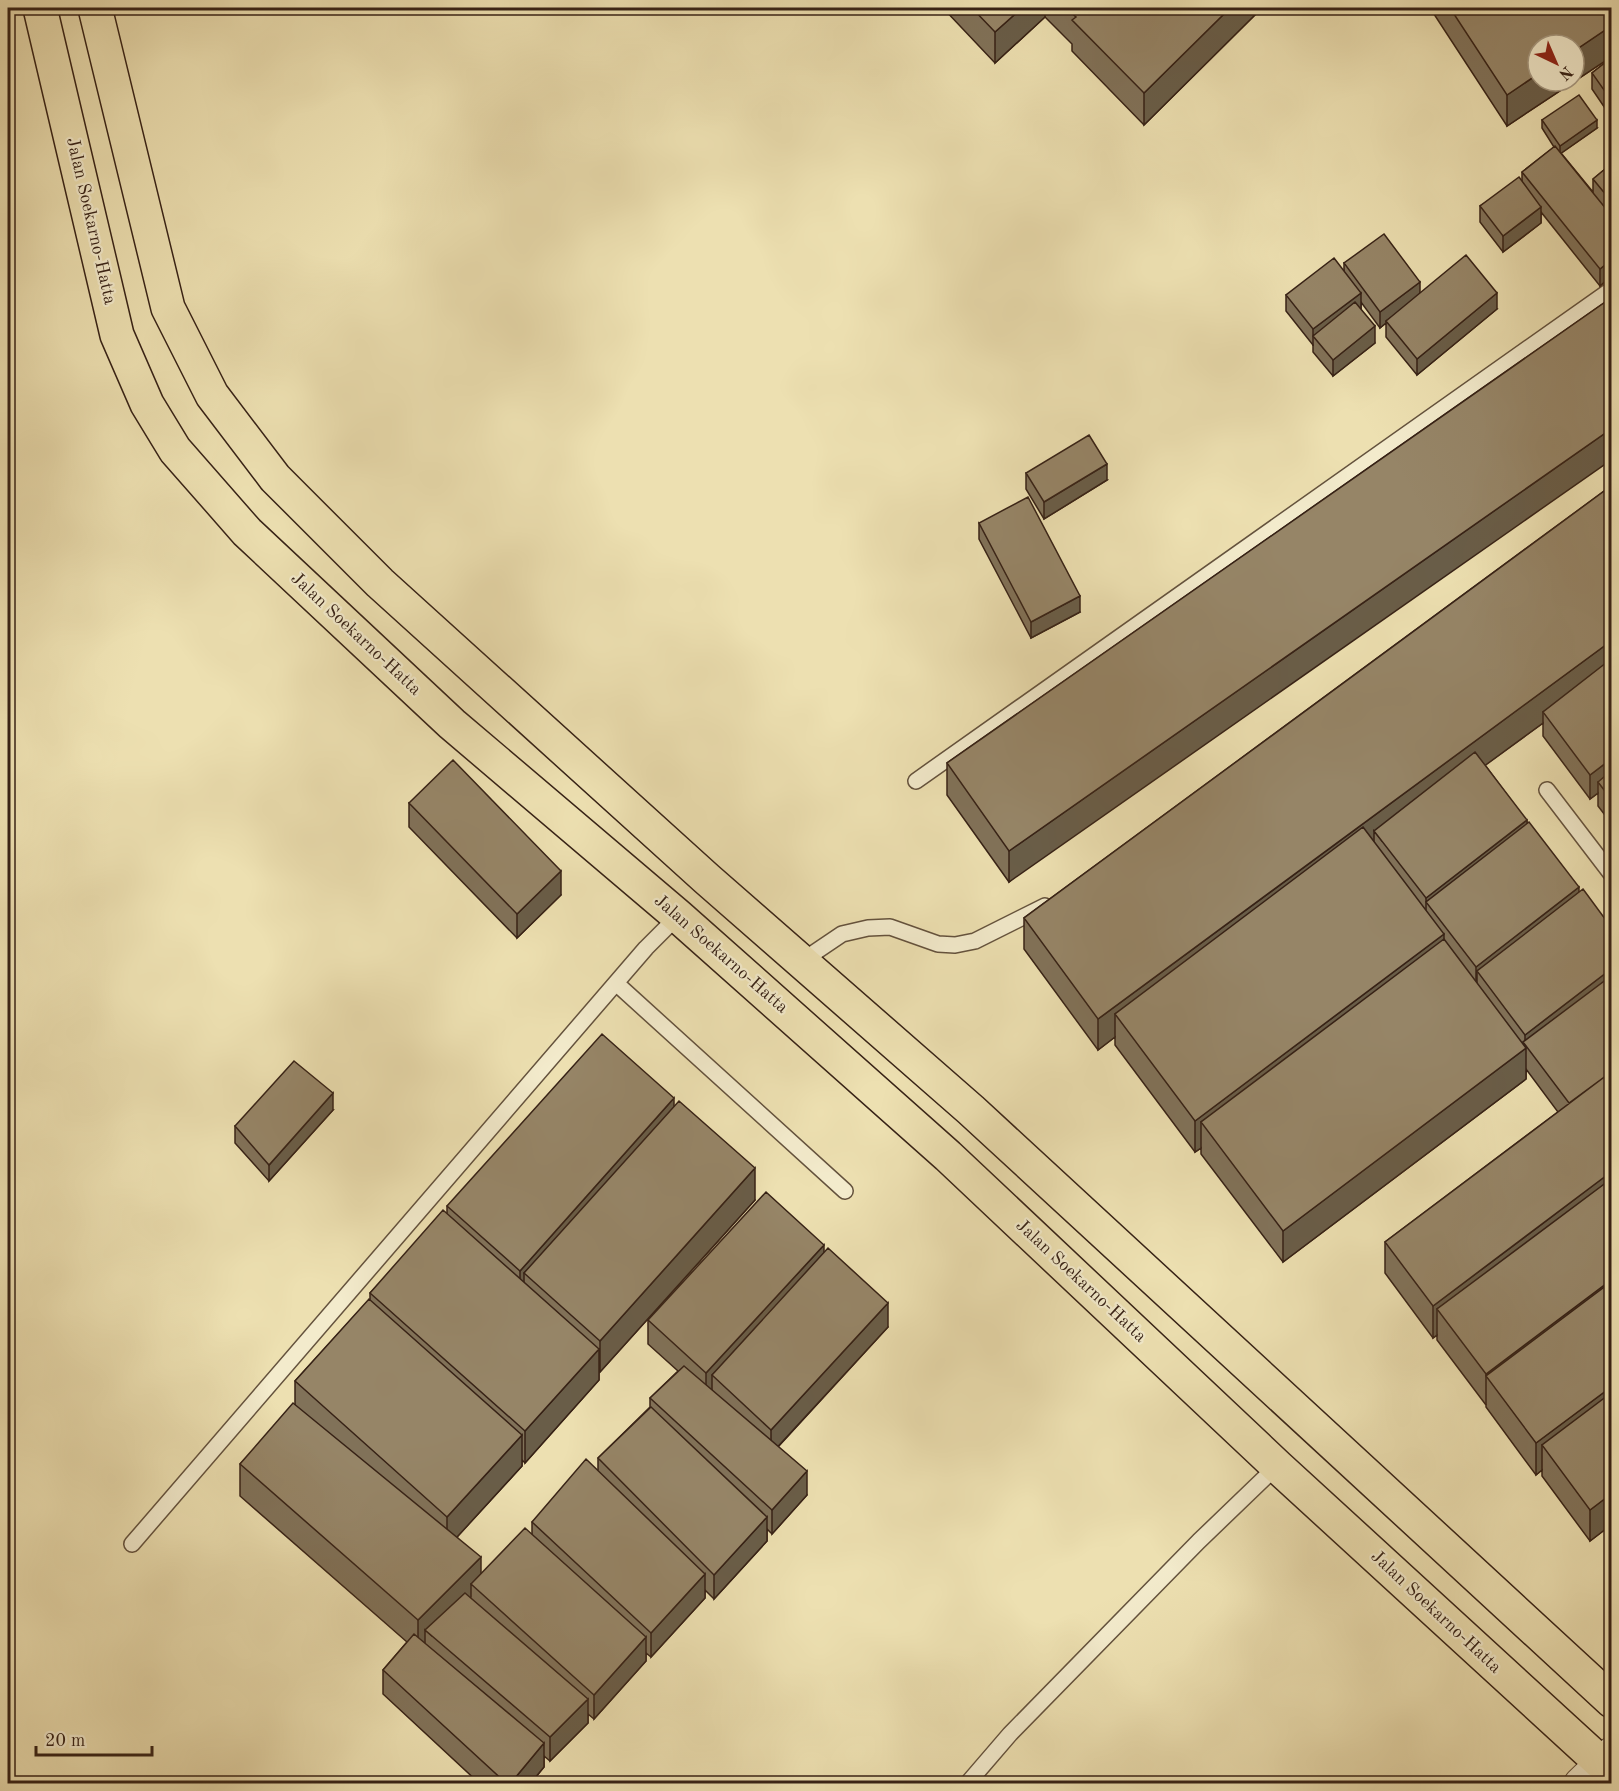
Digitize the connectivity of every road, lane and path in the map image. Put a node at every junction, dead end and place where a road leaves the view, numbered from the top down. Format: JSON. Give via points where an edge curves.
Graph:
{"nodes":[{"id":1,"x":40,"y":8,"type":"edge"},
{"id":2,"x":96,"y":8,"type":"edge"},
{"id":3,"x":1611,"y":289,"type":"edge"},
{"id":4,"x":916,"y":781,"type":"dead end"},
{"id":5,"x":1547,"y":790,"type":"dead end"},
{"id":6,"x":1611,"y":875,"type":"edge"},
{"id":7,"x":1059,"y":899,"type":"edge"},
{"id":8,"x":678,"y":915,"type":"junction"},
{"id":9,"x":802,"y":961,"type":"junction"},
{"id":10,"x":617,"y":984,"type":"junction"},
{"id":11,"x":845,"y":1191,"type":"dead end"},
{"id":12,"x":1277,"y":1466,"type":"junction"},
{"id":13,"x":132,"y":1544,"type":"dead end"},
{"id":14,"x":1611,"y":1701,"type":"edge"},
{"id":15,"x":1601,"y":1768,"type":"edge"},
{"id":16,"x":967,"y":1784,"type":"edge"}],
"edges":[{"from":1,"to":8,"type":"main road","name":"Jalan Soekarno-Hatta","via":[[117,335],[147,404],[175,450],[247,532],[452,723]]},
{"from":2,"to":9,"type":"main road","via":[[168,308],[212,395],[275,478],[380,583]]},
{"from":3,"to":4,"type":"lane"},
{"from":5,"to":6,"type":"lane"},
{"from":7,"to":9,"type":"lane","via":[[975,941],[938,944],[890,927],[868,928],[842,934]]},
{"from":8,"to":10,"type":"lane"},
{"from":8,"to":12,"type":"main road","name":"Jalan Soekarno-Hatta","via":[[948,1156]]},
{"from":9,"to":14,"type":"main road","via":[[997,1134]]},
{"from":10,"to":11,"type":"lane"},
{"from":10,"to":13,"type":"lane"},
{"from":12,"to":15,"type":"main road","name":"Jalan Soekarno-Hatta"},
{"from":12,"to":16,"type":"lane","via":[[1010,1734]]}]}
